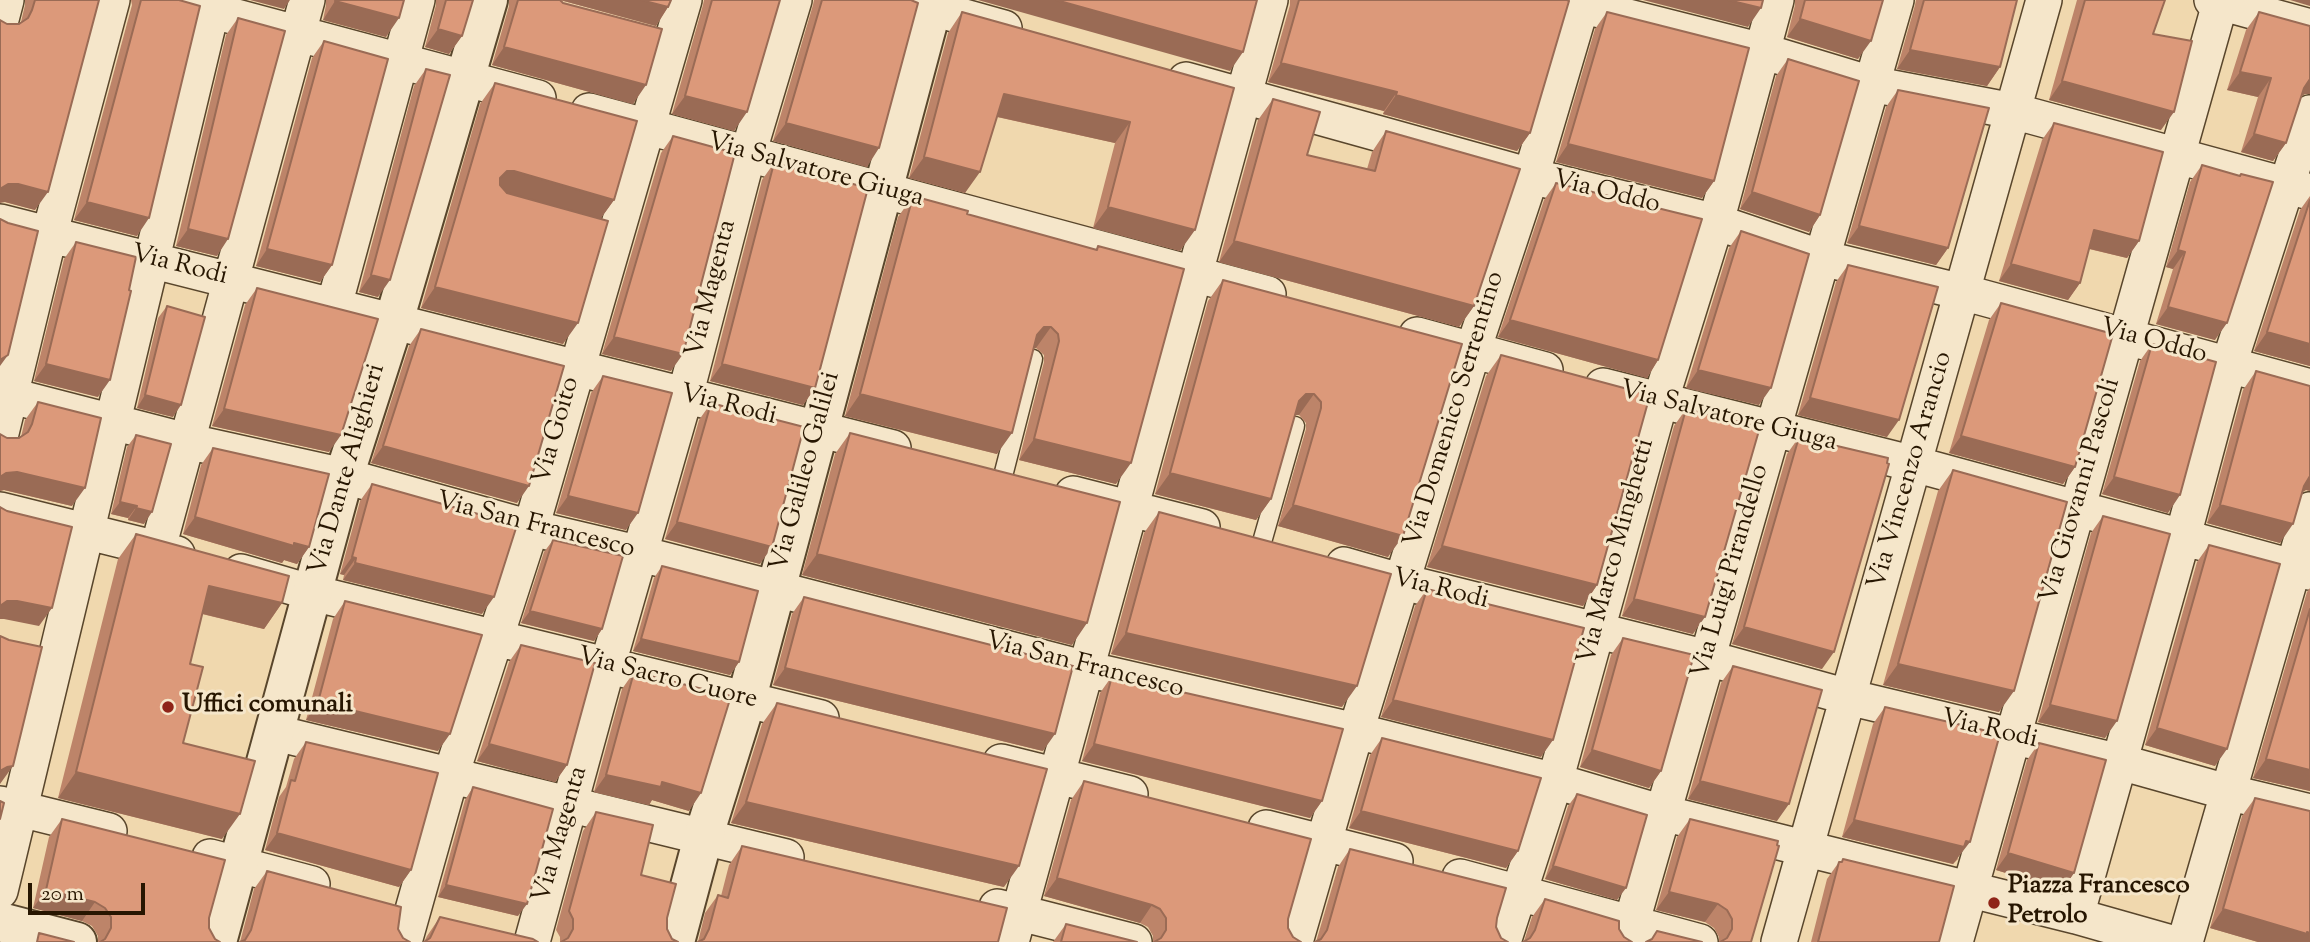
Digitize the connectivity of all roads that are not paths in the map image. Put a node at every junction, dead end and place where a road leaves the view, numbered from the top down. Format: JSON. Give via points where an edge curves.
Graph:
{"nodes":[{"id":1,"x":6,"y":0,"type":"edge"},
{"id":2,"x":111,"y":0,"type":"edge"},
{"id":3,"x":173,"y":0,"type":"edge"},
{"id":4,"x":307,"y":0,"type":"edge"},
{"id":5,"x":417,"y":0,"type":"edge"},
{"id":6,"x":488,"y":0,"type":"edge"},
{"id":7,"x":684,"y":0,"type":"edge"},
{"id":8,"x":794,"y":0,"type":"edge"},
{"id":9,"x":1270,"y":0,"type":"edge"},
{"id":10,"x":1776,"y":0,"type":"edge"},
{"id":11,"x":1895,"y":0,"type":"edge"},
{"id":12,"x":2044,"y":0,"type":"edge"},
{"id":13,"x":2217,"y":1,"type":"edge"},
{"id":14,"x":923,"y":2,"type":"edge"},
{"id":15,"x":1575,"y":2,"type":"edge"},
{"id":16,"x":213,"y":5,"type":"edge"},
{"id":17,"x":0,"y":23,"type":"edge"},
{"id":18,"x":2310,"y":27,"type":"edge"},
{"id":19,"x":298,"y":33,"type":"junction"},
{"id":20,"x":1036,"y":37,"type":"edge"},
{"id":21,"x":1762,"y":51,"type":"junction"},
{"id":22,"x":401,"y":61,"type":"junction"},
{"id":23,"x":1153,"y":70,"type":"edge"},
{"id":24,"x":465,"y":78,"type":"junction"},
{"id":25,"x":1871,"y":84,"type":"junction"},
{"id":26,"x":1244,"y":96,"type":"junction"},
{"id":27,"x":2013,"y":111,"type":"junction"},
{"id":28,"x":2310,"y":113,"type":"edge"},
{"id":29,"x":647,"y":127,"type":"junction"},
{"id":30,"x":748,"y":154,"type":"junction"},
{"id":31,"x":2176,"y":157,"type":"junction"},
{"id":32,"x":1531,"y":176,"type":"junction"},
{"id":33,"x":2298,"y":188,"type":"edge"},
{"id":34,"x":881,"y":191,"type":"junction"},
{"id":35,"x":0,"y":222,"type":"edge"},
{"id":36,"x":1716,"y":222,"type":"junction"},
{"id":37,"x":49,"y":236,"type":"junction"},
{"id":38,"x":1822,"y":258,"type":"junction"},
{"id":39,"x":152,"y":259,"type":"junction"},
{"id":40,"x":1196,"y":275,"type":"junction"},
{"id":41,"x":230,"y":279,"type":"junction"},
{"id":42,"x":1962,"y":292,"type":"junction"},
{"id":43,"x":1301,"y":303,"type":"edge"},
{"id":44,"x":334,"y":306,"type":"junction"},
{"id":45,"x":394,"y":321,"type":"junction"},
{"id":46,"x":1381,"y":325,"type":"edge"},
{"id":47,"x":2126,"y":336,"type":"junction"},
{"id":48,"x":1474,"y":350,"type":"junction"},
{"id":49,"x":1033,"y":359,"type":"edge"},
{"id":50,"x":2229,"y":364,"type":"junction"},
{"id":51,"x":577,"y":367,"type":"junction"},
{"id":52,"x":2310,"y":387,"type":"edge"},
{"id":53,"x":5,"y":394,"type":"edge"},
{"id":54,"x":685,"y":396,"type":"junction"},
{"id":55,"x":1660,"y":402,"type":"junction"},
{"id":56,"x":112,"y":422,"type":"junction"},
{"id":57,"x":1295,"y":426,"type":"edge"},
{"id":58,"x":1773,"y":429,"type":"junction"},
{"id":59,"x":818,"y":430,"type":"junction"},
{"id":60,"x":0,"y":437,"type":"edge"},
{"id":61,"x":186,"y":441,"type":"junction"},
{"id":62,"x":924,"y":456,"type":"edge"},
{"id":63,"x":1914,"y":464,"type":"junction"},
{"id":64,"x":344,"y":477,"type":"junction"},
{"id":65,"x":1012,"y":478,"type":"joint"},
{"id":66,"x":2078,"y":508,"type":"junction"},
{"id":67,"x":1130,"y":509,"type":"junction"},
{"id":68,"x":0,"y":510,"type":"edge"},
{"id":69,"x":2310,"y":510,"type":"edge"},
{"id":70,"x":531,"y":528,"type":"junction"},
{"id":71,"x":86,"y":531,"type":"junction"},
{"id":72,"x":2183,"y":536,"type":"junction"},
{"id":73,"x":158,"y":548,"type":"junction"},
{"id":74,"x":1288,"y":549,"type":"junction"},
{"id":75,"x":641,"y":554,"type":"junction"},
{"id":76,"x":2301,"y":570,"type":"edge"},
{"id":77,"x":1403,"y":582,"type":"junction"},
{"id":78,"x":777,"y":589,"type":"junction"},
{"id":79,"x":313,"y":593,"type":"junction"},
{"id":80,"x":1597,"y":630,"type":"junction"},
{"id":81,"x":496,"y":638,"type":"junction"},
{"id":82,"x":23,"y":644,"type":"edge"},
{"id":83,"x":58,"y":651,"type":"junction"},
{"id":84,"x":1707,"y":658,"type":"junction"},
{"id":85,"x":608,"y":664,"type":"junction"},
{"id":86,"x":1086,"y":669,"type":"junction"},
{"id":87,"x":1848,"y":697,"type":"junction"},
{"id":88,"x":746,"y":701,"type":"junction"},
{"id":89,"x":854,"y":726,"type":"edge"},
{"id":90,"x":1356,"y":731,"type":"junction"},
{"id":91,"x":276,"y":733,"type":"junction"},
{"id":92,"x":2013,"y":736,"type":"junction"},
{"id":93,"x":975,"y":756,"type":"edge"},
{"id":94,"x":2120,"y":762,"type":"junction"},
{"id":95,"x":451,"y":775,"type":"junction"},
{"id":96,"x":1056,"y":775,"type":"junction"},
{"id":97,"x":1555,"y":781,"type":"junction"},
{"id":98,"x":2227,"y":792,"type":"junction"},
{"id":99,"x":1163,"y":802,"type":"edge"},
{"id":100,"x":10,"y":806,"type":"edge"},
{"id":101,"x":571,"y":807,"type":"junction"},
{"id":102,"x":2310,"y":812,"type":"edge"},
{"id":103,"x":1663,"y":813,"type":"junction"},
{"id":104,"x":1230,"y":819,"type":"edge"},
{"id":105,"x":136,"y":838,"type":"edge"},
{"id":106,"x":703,"y":838,"type":"junction"},
{"id":107,"x":1323,"y":843,"type":"junction"},
{"id":108,"x":174,"y":848,"type":"edge"},
{"id":109,"x":1805,"y":849,"type":"junction"},
{"id":110,"x":239,"y":864,"type":"junction"},
{"id":111,"x":822,"y":865,"type":"edge"},
{"id":112,"x":1969,"y":890,"type":"junction"},
{"id":113,"x":0,"y":891,"type":"edge"},
{"id":114,"x":1519,"y":892,"type":"junction"},
{"id":115,"x":346,"y":894,"type":"edge"},
{"id":116,"x":966,"y":899,"type":"edge"},
{"id":117,"x":2076,"y":916,"type":"junction"},
{"id":118,"x":411,"y":920,"type":"edge"},
{"id":119,"x":0,"y":922,"type":"edge"},
{"id":120,"x":1015,"y":927,"type":"edge"},
{"id":121,"x":1629,"y":933,"type":"edge"},
{"id":122,"x":528,"y":939,"type":"edge"},
{"id":123,"x":77,"y":942,"type":"edge"},
{"id":124,"x":218,"y":942,"type":"edge"},
{"id":125,"x":675,"y":942,"type":"edge"},
{"id":126,"x":1134,"y":942,"type":"edge"},
{"id":127,"x":1295,"y":942,"type":"edge"},
{"id":128,"x":1503,"y":942,"type":"edge"},
{"id":129,"x":1700,"y":942,"type":"edge"},
{"id":130,"x":1779,"y":942,"type":"edge"},
{"id":131,"x":1955,"y":942,"type":"edge"},
{"id":132,"x":2168,"y":942,"type":"edge"},
{"id":133,"x":2185,"y":942,"type":"edge"}],
"edges":[{"from":1,"to":17,"type":"street"},
{"from":2,"to":37,"type":"street"},
{"from":3,"to":16,"type":"street","name":"Via Salvatore Giuga"},
{"from":4,"to":19,"type":"street"},
{"from":5,"to":22,"type":"street"},
{"from":6,"to":24,"type":"street","name":"Via Dante Alighieri"},
{"from":7,"to":29,"type":"street","name":"Via Goito","via":[[665,40]]},
{"from":8,"to":30,"type":"street","name":"Via Magenta"},
{"from":9,"to":26,"type":"street"},
{"from":10,"to":21,"type":"street","name":"Via Marco Minghetti"},
{"from":11,"to":25,"type":"street","name":"Via Luigi Pirandello"},
{"from":12,"to":27,"type":"street","name":"Via Vincenzo Arancio"},
{"from":13,"to":18,"type":"street"},
{"from":13,"to":31,"type":"street","name":"Via Giovanni Pascoli"},
{"from":14,"to":20,"type":"street"},
{"from":14,"to":34,"type":"street","name":"Via Galileo Galilei"},
{"from":15,"to":21,"type":"street"},
{"from":15,"to":32,"type":"street","name":"Via Domenico Serrentino"},
{"from":16,"to":19,"type":"street","name":"Via Salvatore Giuga"},
{"from":16,"to":39,"type":"street"},
{"from":19,"to":22,"type":"street","name":"Via Salvatore Giuga"},
{"from":19,"to":41,"type":"street"},
{"from":21,"to":25,"type":"street"},
{"from":21,"to":36,"type":"street","name":"Via Marco Minghetti"},
{"from":22,"to":24,"type":"street","name":"Via Salvatore Giuga"},
{"from":22,"to":44,"type":"street"},
{"from":23,"to":26,"type":"street","name":"Via Oddo"},
{"from":24,"to":29,"type":"street","name":"Via Salvatore Giuga"},
{"from":24,"to":45,"type":"street","name":"Via Dante Alighieri"},
{"from":25,"to":27,"type":"street"},
{"from":25,"to":38,"type":"street","name":"Via Luigi Pirandello"},
{"from":26,"to":32,"type":"street","name":"Via Oddo"},
{"from":26,"to":40,"type":"street"},
{"from":27,"to":31,"type":"street"},
{"from":27,"to":42,"type":"street","name":"Via Vincenzo Arancio"},
{"from":28,"to":33,"type":"street"},
{"from":29,"to":30,"type":"street","name":"Via Salvatore Giuga"},
{"from":29,"to":51,"type":"street","name":"Via Goito","via":[[609,235]]},
{"from":30,"to":34,"type":"street","name":"Via Salvatore Giuga"},
{"from":30,"to":54,"type":"street","name":"Via Magenta"},
{"from":31,"to":33,"type":"street"},
{"from":31,"to":47,"type":"street","name":"Via Giovanni Pascoli"},
{"from":32,"to":36,"type":"street","name":"Via Oddo"},
{"from":32,"to":48,"type":"street","name":"Via Domenico Serrentino"},
{"from":33,"to":50,"type":"street"},
{"from":34,"to":40,"type":"street","name":"Via Salvatore Giuga"},
{"from":34,"to":59,"type":"street","name":"Via Galileo Galilei"},
{"from":35,"to":37,"type":"street","name":"Via Rodi"},
{"from":36,"to":38,"type":"street","name":"Via Oddo"},
{"from":36,"to":55,"type":"street","name":"Via Marco Minghetti"},
{"from":37,"to":39,"type":"street","name":"Via Rodi"},
{"from":37,"to":53,"type":"street"},
{"from":38,"to":42,"type":"street","name":"Via Oddo"},
{"from":38,"to":58,"type":"street","name":"Via Luigi Pirandello"},
{"from":39,"to":41,"type":"street","name":"Via Rodi"},
{"from":39,"to":56,"type":"street"},
{"from":40,"to":43,"type":"street","name":"Via Salvatore Giuga"},
{"from":40,"to":67,"type":"street"},
{"from":41,"to":44,"type":"street","name":"Via Rodi"},
{"from":41,"to":61,"type":"street"},
{"from":42,"to":47,"type":"street","name":"Via Oddo"},
{"from":42,"to":63,"type":"street","name":"Via Vincenzo Arancio"},
{"from":44,"to":45,"type":"street","name":"Via Rodi"},
{"from":45,"to":51,"type":"street","name":"Via Rodi"},
{"from":45,"to":64,"type":"street","name":"Via Dante Alighieri"},
{"from":46,"to":48,"type":"street","name":"Via Salvatore Giuga"},
{"from":47,"to":50,"type":"street","name":"Via Oddo"},
{"from":47,"to":66,"type":"street","name":"Via Giovanni Pascoli"},
{"from":48,"to":55,"type":"street","name":"Via Salvatore Giuga"},
{"from":48,"to":77,"type":"street","name":"Via Domenico Serrentino"},
{"from":49,"to":65,"type":"lane"},
{"from":50,"to":52,"type":"street","name":"Via Oddo"},
{"from":50,"to":72,"type":"street"},
{"from":51,"to":54,"type":"street","name":"Via Rodi"},
{"from":51,"to":70,"type":"street","name":"Via Goito"},
{"from":53,"to":56,"type":"street","name":"Via San Francesco"},
{"from":53,"to":60,"type":"street"},
{"from":54,"to":59,"type":"street","name":"Via Rodi"},
{"from":54,"to":75,"type":"street","name":"Via Magenta"},
{"from":55,"to":58,"type":"street","name":"Via Salvatore Giuga"},
{"from":55,"to":80,"type":"street","name":"Via Marco Minghetti"},
{"from":56,"to":61,"type":"street","name":"Via San Francesco"},
{"from":56,"to":71,"type":"street"},
{"from":57,"to":74,"type":"lane"},
{"from":58,"to":63,"type":"street","name":"Via Salvatore Giuga"},
{"from":58,"to":84,"type":"street","name":"Via Luigi Pirandello"},
{"from":59,"to":62,"type":"street","name":"Via Rodi"},
{"from":59,"to":78,"type":"street","name":"Via Galileo Galilei"},
{"from":61,"to":64,"type":"street","name":"Via San Francesco"},
{"from":61,"to":73,"type":"street"},
{"from":63,"to":66,"type":"street","name":"Via Salvatore Giuga"},
{"from":63,"to":87,"type":"street","name":"Via Vincenzo Arancio"},
{"from":64,"to":70,"type":"street","name":"Via San Francesco"},
{"from":64,"to":79,"type":"street","name":"Via Dante Alighieri"},
{"from":65,"to":67,"type":"street","name":"Via Rodi"},
{"from":66,"to":72,"type":"street","name":"Via Salvatore Giuga"},
{"from":66,"to":92,"type":"street","name":"Via Giovanni Pascoli"},
{"from":67,"to":74,"type":"street","name":"Via Rodi"},
{"from":67,"to":86,"type":"street"},
{"from":68,"to":71,"type":"street","name":"Via Sacro Cuore"},
{"from":69,"to":76,"type":"street"},
{"from":70,"to":75,"type":"street","name":"Via San Francesco"},
{"from":70,"to":81,"type":"street","name":"Via Goito"},
{"from":71,"to":73,"type":"street","name":"Via Sacro Cuore"},
{"from":71,"to":83,"type":"street"},
{"from":72,"to":76,"type":"street","name":"Via Salvatore Giuga"},
{"from":72,"to":94,"type":"street"},
{"from":73,"to":79,"type":"street","name":"Via Sacro Cuore"},
{"from":74,"to":77,"type":"street","name":"Via Rodi"},
{"from":75,"to":78,"type":"street","name":"Via San Francesco"},
{"from":75,"to":85,"type":"street","name":"Via Magenta"},
{"from":76,"to":98,"type":"street"},
{"from":77,"to":80,"type":"street","name":"Via Rodi"},
{"from":77,"to":90,"type":"street","name":"Via Domenico Serrentino"},
{"from":78,"to":86,"type":"street","name":"Via San Francesco"},
{"from":78,"to":88,"type":"street","name":"Via Galileo Galilei"},
{"from":79,"to":81,"type":"street","name":"Via Sacro Cuore"},
{"from":79,"to":91,"type":"street","name":"Via Dante Alighieri"},
{"from":80,"to":84,"type":"street","name":"Via Rodi"},
{"from":80,"to":97,"type":"street","name":"Via Marco Minghetti"},
{"from":81,"to":85,"type":"street","name":"Via Sacro Cuore"},
{"from":81,"to":95,"type":"street","name":"Via Goito"},
{"from":82,"to":83,"type":"street"},
{"from":83,"to":100,"type":"street"},
{"from":84,"to":87,"type":"street","name":"Via Rodi"},
{"from":84,"to":103,"type":"street","name":"Via Luigi Pirandello"},
{"from":85,"to":88,"type":"street","name":"Via Sacro Cuore"},
{"from":85,"to":101,"type":"street","name":"Via Magenta"},
{"from":86,"to":90,"type":"street","name":"Via San Francesco"},
{"from":86,"to":96,"type":"street"},
{"from":87,"to":92,"type":"street","name":"Via Rodi"},
{"from":87,"to":109,"type":"street","name":"Via Vincenzo Arancio"},
{"from":88,"to":89,"type":"street","name":"Via Sacro Cuore"},
{"from":88,"to":106,"type":"street","name":"Via Galileo Galilei"},
{"from":90,"to":97,"type":"street","name":"Via San Francesco"},
{"from":90,"to":107,"type":"street","name":"Via Domenico Serrentino"},
{"from":91,"to":95,"type":"street"},
{"from":91,"to":110,"type":"street","name":"Via Dante Alighieri"},
{"from":92,"to":94,"type":"street","name":"Via Rodi"},
{"from":92,"to":112,"type":"street","name":"Via Giovanni Pascoli"},
{"from":93,"to":96,"type":"street"},
{"from":94,"to":98,"type":"street","name":"Via Rodi"},
{"from":94,"to":117,"type":"street"},
{"from":95,"to":101,"type":"street"},
{"from":95,"to":118,"type":"street","name":"Via Goito"},
{"from":96,"to":99,"type":"street"},
{"from":96,"to":120,"type":"street"},
{"from":97,"to":103,"type":"street","name":"Via San Francesco"},
{"from":97,"to":114,"type":"street","name":"Via Marco Minghetti"},
{"from":98,"to":102,"type":"street","name":"Via Rodi"},
{"from":98,"to":133,"type":"street"},
{"from":100,"to":105,"type":"street"},
{"from":100,"to":113,"type":"street"},
{"from":101,"to":106,"type":"street"},
{"from":101,"to":122,"type":"street","name":"Via Magenta"},
{"from":103,"to":109,"type":"street","name":"Via San Francesco"},
{"from":103,"to":121,"type":"street","name":"Via Luigi Pirandello"},
{"from":104,"to":107,"type":"street"},
{"from":106,"to":111,"type":"street"},
{"from":106,"to":125,"type":"street","name":"Via Galileo Galilei"},
{"from":107,"to":114,"type":"street"},
{"from":107,"to":127,"type":"street","name":"Via Domenico Serrentino"},
{"from":108,"to":110,"type":"street"},
{"from":109,"to":112,"type":"street","name":"Via San Francesco"},
{"from":109,"to":130,"type":"street","name":"Via Vincenzo Arancio"},
{"from":110,"to":115,"type":"street"},
{"from":110,"to":124,"type":"street","name":"Via Dante Alighieri"},
{"from":112,"to":117,"type":"street","name":"Via San Francesco"},
{"from":112,"to":131,"type":"street","name":"Via Giovanni Pascoli"},
{"from":114,"to":121,"type":"street"},
{"from":114,"to":128,"type":"street","name":"Via Marco Minghetti"},
{"from":116,"to":120,"type":"street"},
{"from":117,"to":132,"type":"street","name":"Via San Francesco"},
{"from":119,"to":123,"type":"street"},
{"from":120,"to":126,"type":"street"},
{"from":121,"to":129,"type":"street"}]}
